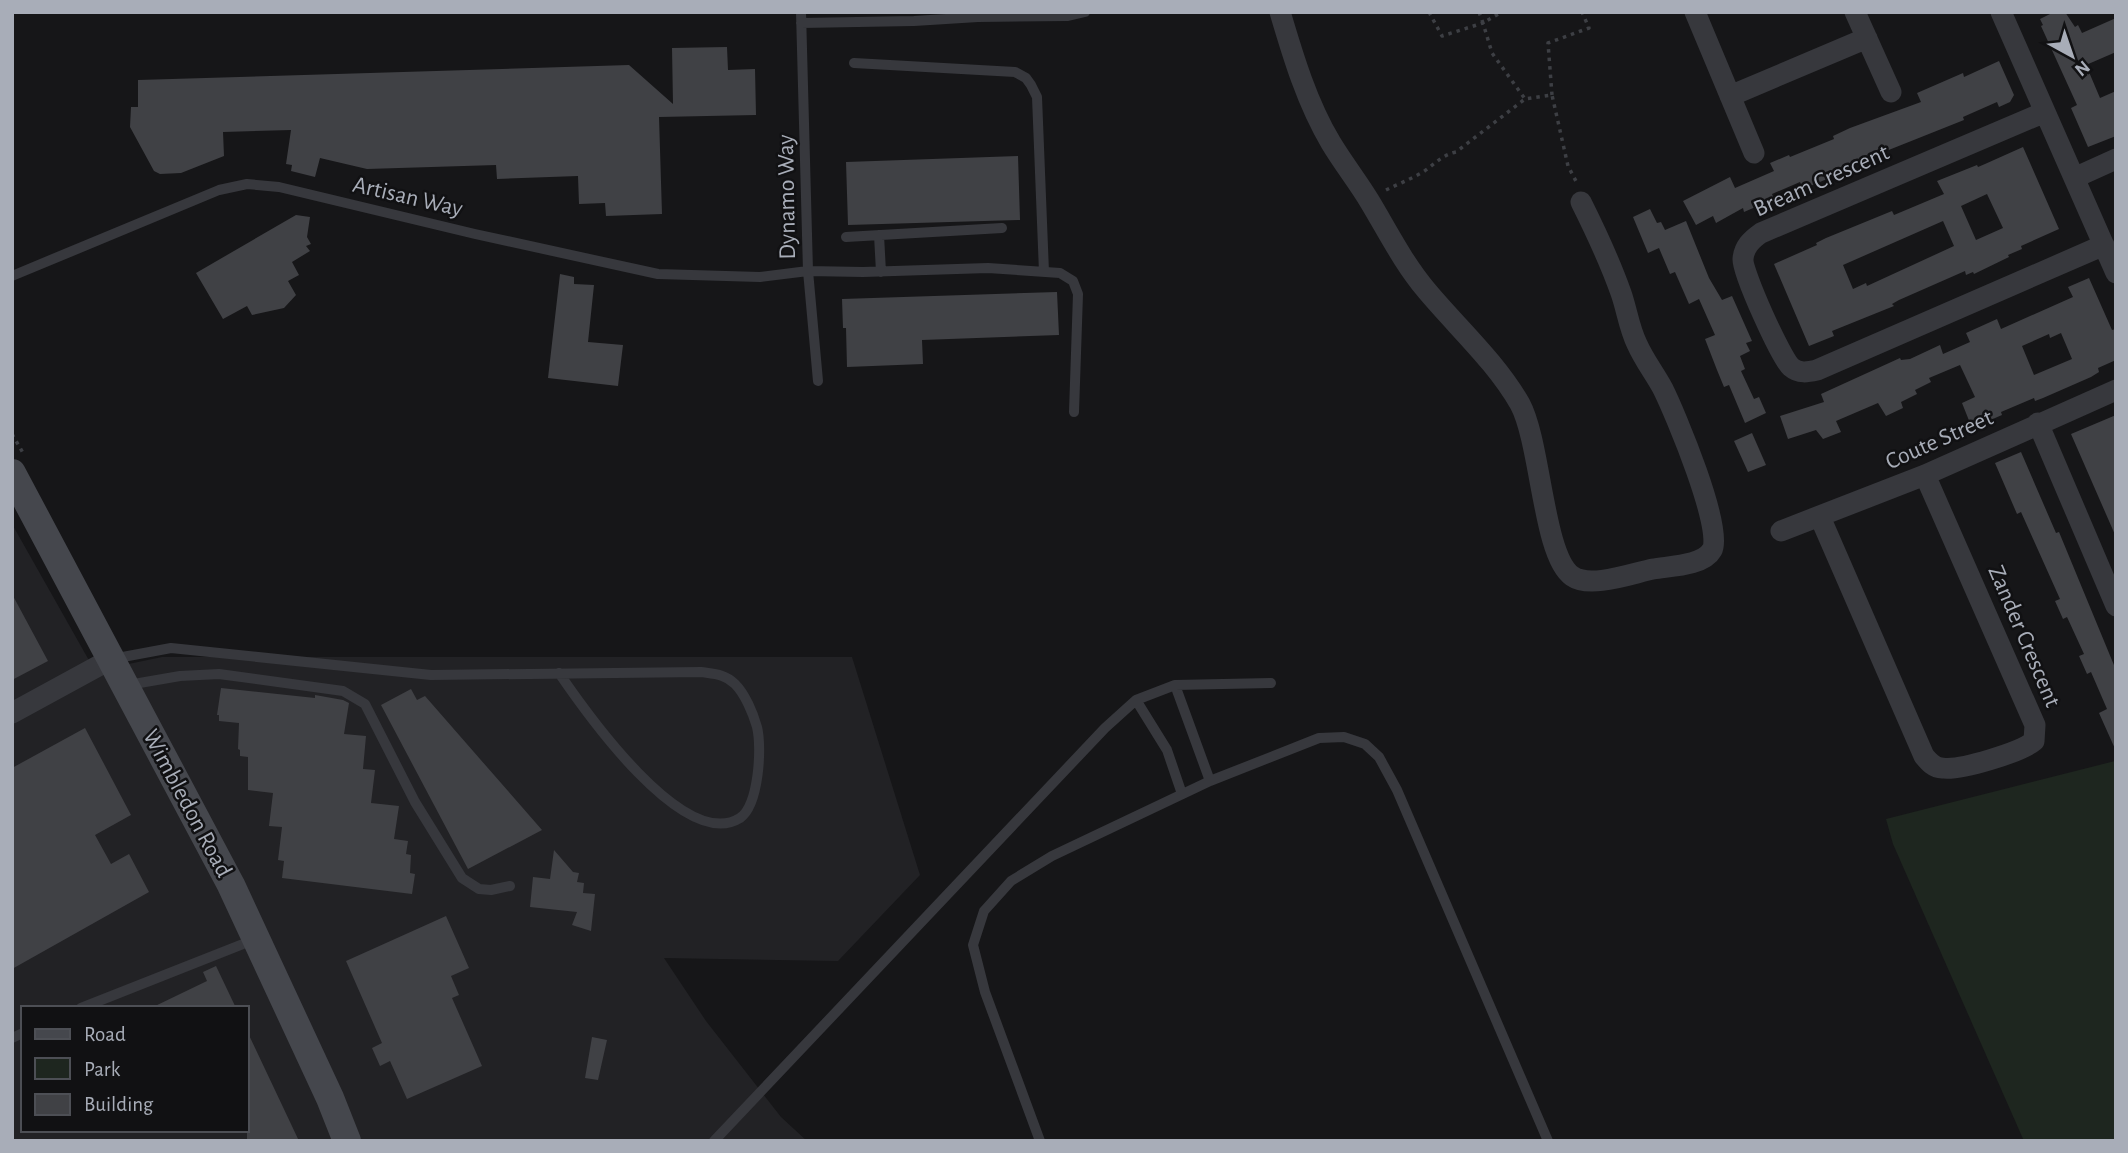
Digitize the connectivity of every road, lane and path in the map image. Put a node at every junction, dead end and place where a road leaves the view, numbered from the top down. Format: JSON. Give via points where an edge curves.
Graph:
{"nodes":[{"id":1,"x":1085,"y":12,"type":"edge"},
{"id":2,"x":1280,"y":12,"type":"edge"},
{"id":3,"x":1429,"y":12,"type":"edge"},
{"id":4,"x":1479,"y":12,"type":"edge"},
{"id":5,"x":1502,"y":12,"type":"edge"},
{"id":6,"x":1582,"y":12,"type":"edge"},
{"id":7,"x":1695,"y":12,"type":"edge"},
{"id":8,"x":1856,"y":12,"type":"edge"},
{"id":9,"x":2001,"y":12,"type":"edge"},
{"id":10,"x":801,"y":18,"type":"edge"},
{"id":11,"x":1483,"y":23,"type":"junction"},
{"id":12,"x":1867,"y":38,"type":"junction"},
{"id":13,"x":854,"y":63,"type":"dead end"},
{"id":14,"x":1891,"y":92,"type":"dead end"},
{"id":15,"x":1552,"y":95,"type":"junction"},
{"id":16,"x":1730,"y":96,"type":"junction"},
{"id":17,"x":1525,"y":99,"type":"junction"},
{"id":18,"x":2045,"y":112,"type":"junction"},
{"id":19,"x":1754,"y":153,"type":"dead end"},
{"id":20,"x":2116,"y":159,"type":"edge"},
{"id":21,"x":2074,"y":177,"type":"junction"},
{"id":22,"x":1369,"y":200,"type":"junction"},
{"id":23,"x":1581,"y":202,"type":"joint"},
{"id":24,"x":1002,"y":228,"type":"dead end"},
{"id":25,"x":879,"y":235,"type":"junction"},
{"id":26,"x":846,"y":237,"type":"dead end"},
{"id":27,"x":2104,"y":245,"type":"junction"},
{"id":28,"x":808,"y":271,"type":"junction"},
{"id":29,"x":881,"y":272,"type":"junction"},
{"id":30,"x":1044,"y":272,"type":"junction"},
{"id":31,"x":2116,"y":273,"type":"edge"},
{"id":32,"x":12,"y":276,"type":"edge"},
{"id":33,"x":818,"y":380,"type":"dead end"},
{"id":34,"x":2116,"y":390,"type":"edge"},
{"id":35,"x":1074,"y":412,"type":"dead end"},
{"id":36,"x":2038,"y":424,"type":"junction"},
{"id":37,"x":12,"y":473,"type":"edge"},
{"id":38,"x":1925,"y":475,"type":"junction"},
{"id":39,"x":1820,"y":517,"type":"junction"},
{"id":40,"x":1781,"y":531,"type":"dead end"},
{"id":41,"x":2116,"y":606,"type":"edge"},
{"id":42,"x":111,"y":659,"type":"junction"},
{"id":43,"x":559,"y":673,"type":"junction"},
{"id":44,"x":1271,"y":683,"type":"dead end"},
{"id":45,"x":1175,"y":685,"type":"junction"},
{"id":46,"x":125,"y":686,"type":"junction"},
{"id":47,"x":1136,"y":700,"type":"junction"},
{"id":48,"x":12,"y":713,"type":"edge"},
{"id":49,"x":1210,"y":781,"type":"junction"},
{"id":50,"x":1182,"y":794,"type":"junction"},
{"id":51,"x":510,"y":886,"type":"dead end"},
{"id":52,"x":256,"y":939,"type":"junction"},
{"id":53,"x":86,"y":1006,"type":"edge"},
{"id":54,"x":347,"y":1141,"type":"edge"},
{"id":55,"x":714,"y":1141,"type":"edge"},
{"id":56,"x":1040,"y":1141,"type":"edge"},
{"id":57,"x":1548,"y":1141,"type":"edge"}],
"edges":[{"from":1,"to":10,"type":"lane","via":[[914,21]]},
{"from":2,"to":22,"type":"street","via":[[1314,108]]},
{"from":3,"to":11,"type":"path","via":[[1442,36]]},
{"from":4,"to":11,"type":"path"},
{"from":5,"to":11,"type":"path"},
{"from":6,"to":15,"type":"path","via":[[1589,28],[1548,43]]},
{"from":7,"to":16,"type":"street"},
{"from":8,"to":12,"type":"street"},
{"from":9,"to":18,"type":"street"},
{"from":10,"to":28,"type":"lane","name":"Dynamo Way"},
{"from":11,"to":17,"type":"path","via":[[1492,53]]},
{"from":12,"to":14,"type":"street"},
{"from":12,"to":16,"type":"street"},
{"from":13,"to":30,"type":"lane","via":[[989,69],[1026,78],[1037,97]]},
{"from":15,"to":17,"type":"path"},
{"from":15,"to":23,"type":"path"},
{"from":16,"to":19,"type":"street"},
{"from":17,"to":22,"type":"path","via":[[1456,152],[1443,155],[1420,174]]},
{"from":18,"to":21,"type":"street"},
{"from":18,"to":27,"type":"street","name":"Bream Crescent","via":[[1761,233],[1751,240],[1743,257],[1749,283],[1785,359],[1797,371],[1808,372]]},
{"from":20,"to":21,"type":"street"},
{"from":21,"to":27,"type":"street"},
{"from":22,"to":23,"type":"street","via":[[1408,266],[1502,377],[1520,405],[1531,429],[1546,516],[1560,559],[1570,575],[1590,581],[1697,561],[1711,553],[1715,536],[1692,459],[1663,389],[1635,341],[1610,264]]},
{"from":24,"to":25,"type":"lane"},
{"from":25,"to":26,"type":"lane"},
{"from":25,"to":29,"type":"lane"},
{"from":27,"to":31,"type":"street"},
{"from":28,"to":29,"type":"lane","name":"Artisan Way"},
{"from":28,"to":32,"type":"lane","name":"Artisan Way","via":[[760,276],[658,274],[279,187],[247,184],[219,190]]},
{"from":28,"to":33,"type":"lane","name":"Dynamo Way"},
{"from":29,"to":30,"type":"lane","name":"Artisan Way","via":[[988,268]]},
{"from":30,"to":35,"type":"lane","name":"Artisan Way","via":[[1065,275],[1078,293]]},
{"from":34,"to":36,"type":"street","name":"Coute Street"},
{"from":36,"to":38,"type":"street","name":"Coute Street"},
{"from":36,"to":41,"type":"street"},
{"from":37,"to":42,"type":"main road","name":"Wimbledon Road"},
{"from":38,"to":39,"type":"street","name":"Coute Street"},
{"from":38,"to":39,"type":"street","name":"Zander Crescent","via":[[2035,725],[2034,741],[2014,752],[1940,769],[1924,756]]},
{"from":39,"to":40,"type":"street","name":"Coute Street"},
{"from":42,"to":43,"type":"lane","via":[[171,648],[431,675]]},
{"from":42,"to":46,"type":"main road","name":"Wimbledon Road"},
{"from":42,"to":48,"type":"street"},
{"from":43,"to":43,"type":"lane","via":[[701,672],[729,679],[747,703],[760,749],[754,797],[746,812],[722,823],[680,809],[617,752]]},
{"from":44,"to":45,"type":"lane"},
{"from":45,"to":47,"type":"lane"},
{"from":45,"to":49,"type":"lane"},
{"from":46,"to":51,"type":"lane","via":[[219,674],[354,696],[365,704],[452,866],[479,889]]},
{"from":46,"to":52,"type":"main road","name":"Wimbledon Road"},
{"from":47,"to":50,"type":"lane","via":[[1167,750]]},
{"from":47,"to":55,"type":"lane"},
{"from":49,"to":50,"type":"lane"},
{"from":49,"to":57,"type":"lane","via":[[1319,738],[1354,740],[1379,757]]},
{"from":50,"to":56,"type":"lane","via":[[1052,856],[1011,881],[984,911],[973,945],[985,992]]},
{"from":52,"to":53,"type":"lane"},
{"from":52,"to":54,"type":"main road","name":"Wimbledon Road"}]}
